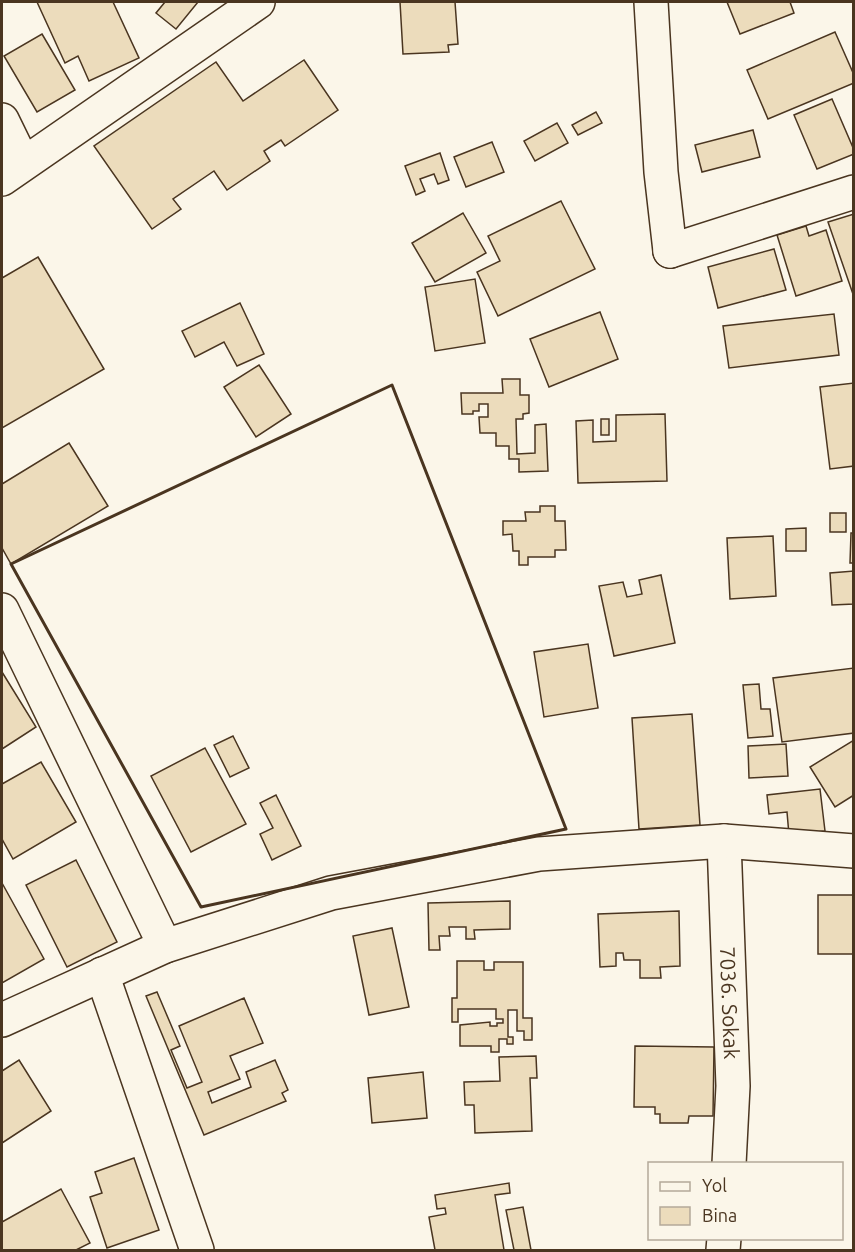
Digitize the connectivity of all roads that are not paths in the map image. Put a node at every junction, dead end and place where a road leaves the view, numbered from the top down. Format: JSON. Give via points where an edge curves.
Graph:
{"nodes":[{"id":1,"x":258,"y":2,"type":"edge"},
{"id":2,"x":651,"y":2,"type":"edge"},
{"id":3,"x":2,"y":120,"type":"edge"},
{"id":4,"x":12,"y":171,"type":"edge"},
{"id":5,"x":854,"y":192,"type":"edge"},
{"id":6,"x":2,"y":610,"type":"edge"},
{"id":7,"x":724,"y":842,"type":"junction"},
{"id":8,"x":854,"y":851,"type":"edge"},
{"id":9,"x":165,"y":946,"type":"junction"},
{"id":10,"x":102,"y":974,"type":"junction"},
{"id":11,"x":2,"y":1020,"type":"edge"},
{"id":12,"x":729,"y":1162,"type":"edge"},
{"id":13,"x":197,"y":1251,"type":"edge"}],
"edges":[{"from":1,"to":4,"type":"street"},
{"from":2,"to":5,"type":"street","via":[[670,251]]},
{"from":3,"to":4,"type":"street"},
{"from":6,"to":9,"type":"street"},
{"from":7,"to":8,"type":"street"},
{"from":7,"to":9,"type":"street","via":[[539,854],[331,893]]},
{"from":7,"to":12,"type":"street","name":"7036. Sokak","via":[[733,1086]]},
{"from":9,"to":10,"type":"street"},
{"from":10,"to":11,"type":"street"},
{"from":10,"to":13,"type":"street"}]}
